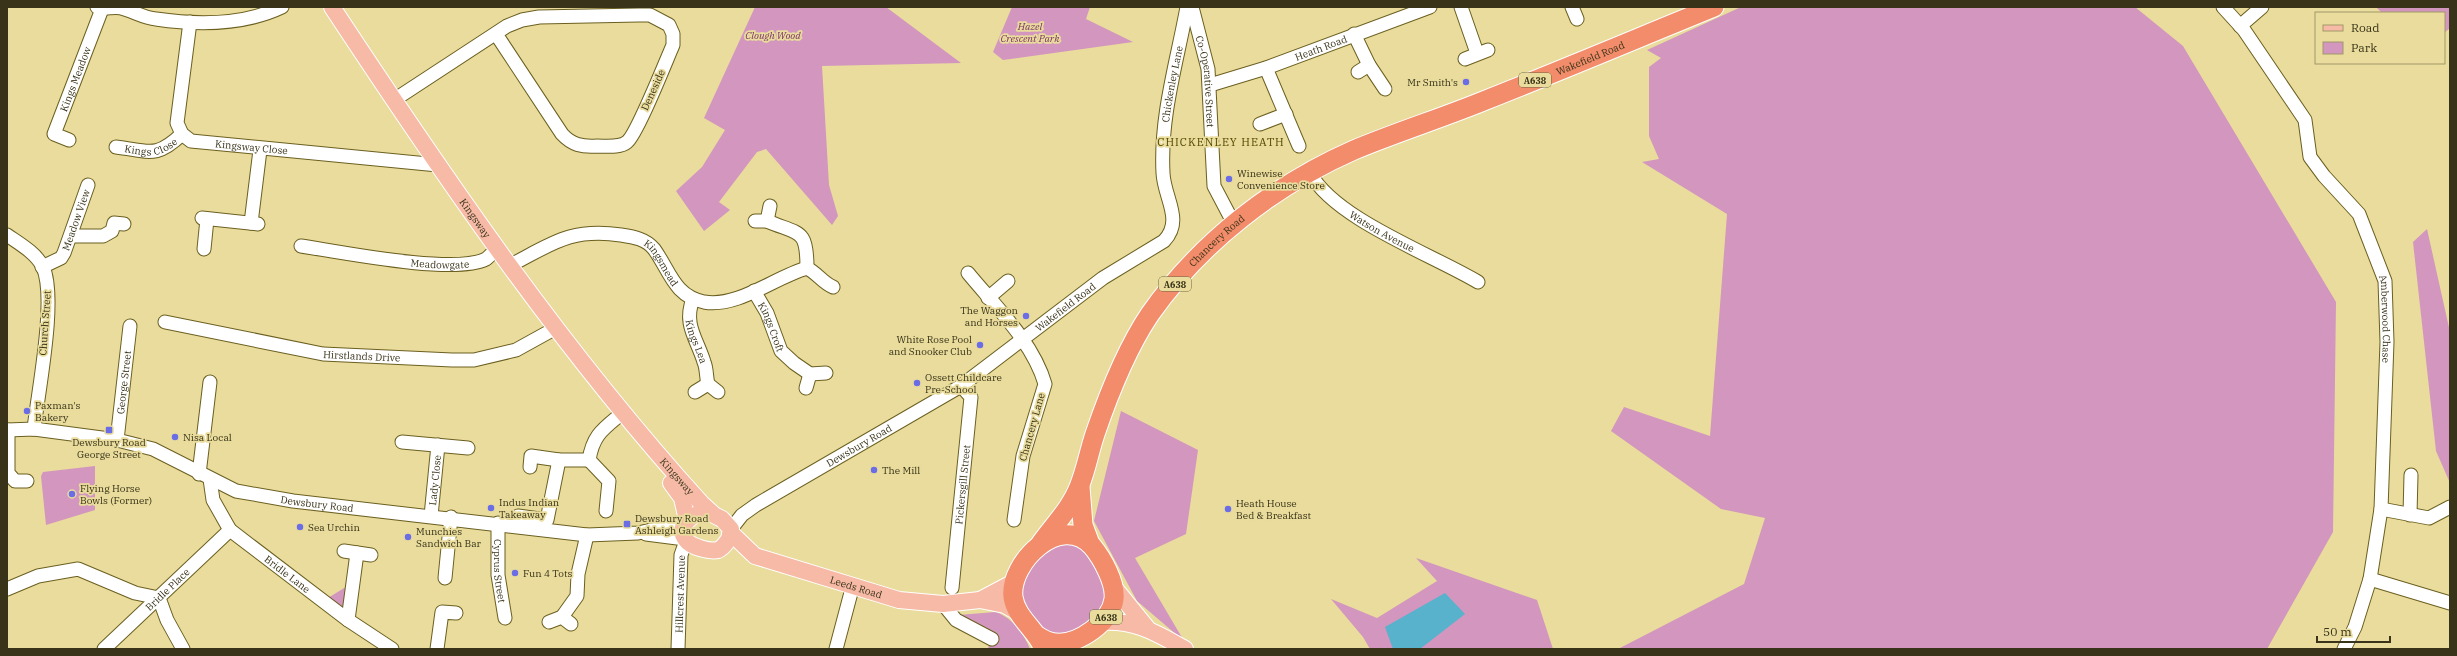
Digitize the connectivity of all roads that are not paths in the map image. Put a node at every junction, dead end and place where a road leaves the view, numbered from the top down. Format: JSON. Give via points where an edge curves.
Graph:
{"nodes":[{"id":1,"x":282,"y":7,"type":"edge"},
{"id":2,"x":332,"y":7,"type":"edge"},
{"id":3,"x":1187,"y":7,"type":"edge"},
{"id":4,"x":1192,"y":7,"type":"edge"},
{"id":5,"x":1430,"y":7,"type":"edge"},
{"id":6,"x":1461,"y":7,"type":"edge"},
{"id":7,"x":1714,"y":7,"type":"edge"},
{"id":8,"x":2223,"y":7,"type":"edge"},
{"id":9,"x":2262,"y":7,"type":"edge"},
{"id":10,"x":100,"y":8,"type":"edge"},
{"id":11,"x":131,"y":9,"type":"edge"},
{"id":12,"x":190,"y":22,"type":"junction"},
{"id":13,"x":2240,"y":26,"type":"junction"},
{"id":14,"x":496,"y":34,"type":"junction"},
{"id":15,"x":1354,"y":34,"type":"junction"},
{"id":16,"x":1182,"y":38,"type":"junction"},
{"id":17,"x":1201,"y":42,"type":"junction"},
{"id":18,"x":1465,"y":59,"type":"dead end"},
{"id":19,"x":1369,"y":65,"type":"junction"},
{"id":20,"x":1266,"y":68,"type":"junction"},
{"id":21,"x":1358,"y":72,"type":"dead end"},
{"id":22,"x":1210,"y":85,"type":"junction"},
{"id":23,"x":1385,"y":88,"type":"dead end"},
{"id":24,"x":394,"y":100,"type":"junction"},
{"id":25,"x":1286,"y":114,"type":"junction"},
{"id":26,"x":1260,"y":124,"type":"dead end"},
{"id":27,"x":182,"y":134,"type":"junction"},
{"id":28,"x":69,"y":140,"type":"dead end"},
{"id":29,"x":1299,"y":146,"type":"dead end"},
{"id":30,"x":116,"y":147,"type":"dead end"},
{"id":31,"x":260,"y":150,"type":"junction"},
{"id":32,"x":1354,"y":150,"type":"joint"},
{"id":33,"x":438,"y":165,"type":"junction"},
{"id":34,"x":1310,"y":172,"type":"junction"},
{"id":35,"x":88,"y":185,"type":"dead end"},
{"id":36,"x":770,"y":206,"type":"dead end"},
{"id":37,"x":124,"y":224,"type":"dead end"},
{"id":38,"x":1234,"y":224,"type":"junction"},
{"id":39,"x":1172,"y":233,"type":"joint"},
{"id":40,"x":7,"y":234,"type":"edge"},
{"id":41,"x":72,"y":236,"type":"junction"},
{"id":42,"x":301,"y":246,"type":"dead end"},
{"id":43,"x":497,"y":248,"type":"junction"},
{"id":44,"x":204,"y":249,"type":"dead end"},
{"id":45,"x":511,"y":265,"type":"junction"},
{"id":46,"x":42,"y":266,"type":"junction"},
{"id":47,"x":807,"y":268,"type":"junction"},
{"id":48,"x":968,"y":273,"type":"dead end"},
{"id":49,"x":1472,"y":275,"type":"dead end"},
{"id":50,"x":1008,"y":281,"type":"dead end"},
{"id":51,"x":833,"y":287,"type":"dead end"},
{"id":52,"x":754,"y":291,"type":"junction"},
{"id":53,"x":988,"y":298,"type":"junction"},
{"id":54,"x":693,"y":299,"type":"junction"},
{"id":55,"x":165,"y":322,"type":"dead end"},
{"id":56,"x":130,"y":326,"type":"dead end"},
{"id":57,"x":554,"y":329,"type":"junction"},
{"id":58,"x":1022,"y":340,"type":"junction"},
{"id":59,"x":826,"y":373,"type":"dead end"},
{"id":60,"x":810,"y":374,"type":"junction"},
{"id":61,"x":210,"y":382,"type":"dead end"},
{"id":62,"x":708,"y":384,"type":"junction"},
{"id":63,"x":961,"y":386,"type":"junction"},
{"id":64,"x":806,"y":388,"type":"dead end"},
{"id":65,"x":695,"y":392,"type":"dead end"},
{"id":66,"x":718,"y":392,"type":"dead end"},
{"id":67,"x":625,"y":417,"type":"junction"},
{"id":68,"x":34,"y":428,"type":"junction"},
{"id":69,"x":8,"y":430,"type":"edge"},
{"id":70,"x":117,"y":440,"type":"junction"},
{"id":71,"x":402,"y":442,"type":"dead end"},
{"id":72,"x":438,"y":445,"type":"junction"},
{"id":73,"x":468,"y":448,"type":"dead end"},
{"id":74,"x":559,"y":460,"type":"junction"},
{"id":75,"x":589,"y":460,"type":"junction"},
{"id":76,"x":530,"y":462,"type":"dead end"},
{"id":77,"x":2411,"y":475,"type":"dead end"},
{"id":78,"x":205,"y":476,"type":"junction"},
{"id":79,"x":27,"y":481,"type":"dead end"},
{"id":80,"x":1080,"y":486,"type":"junction"},
{"id":81,"x":756,"y":505,"type":"junction"},
{"id":82,"x":2450,"y":507,"type":"edge"},
{"id":83,"x":2381,"y":509,"type":"junction"},
{"id":84,"x":606,"y":511,"type":"dead end"},
{"id":85,"x":713,"y":513,"type":"junction"},
{"id":86,"x":2410,"y":515,"type":"junction"},
{"id":87,"x":431,"y":516,"type":"junction"},
{"id":88,"x":518,"y":516,"type":"dead end"},
{"id":89,"x":451,"y":517,"type":"junction"},
{"id":90,"x":1014,"y":520,"type":"dead end"},
{"id":91,"x":687,"y":521,"type":"junction"},
{"id":92,"x":498,"y":523,"type":"junction"},
{"id":93,"x":230,"y":530,"type":"junction"},
{"id":94,"x":731,"y":531,"type":"junction"},
{"id":95,"x":638,"y":533,"type":"junction"},
{"id":96,"x":587,"y":535,"type":"junction"},
{"id":97,"x":685,"y":540,"type":"junction"},
{"id":98,"x":1041,"y":543,"type":"junction"},
{"id":99,"x":1090,"y":544,"type":"junction"},
{"id":100,"x":718,"y":550,"type":"junction"},
{"id":101,"x":344,"y":551,"type":"dead end"},
{"id":102,"x":357,"y":553,"type":"junction"},
{"id":103,"x":371,"y":555,"type":"dead end"},
{"id":104,"x":770,"y":561,"type":"junction"},
{"id":105,"x":445,"y":578,"type":"dead end"},
{"id":106,"x":2370,"y":579,"type":"junction"},
{"id":107,"x":1014,"y":582,"type":"junction"},
{"id":108,"x":853,"y":585,"type":"junction"},
{"id":109,"x":1113,"y":586,"type":"junction"},
{"id":110,"x":952,"y":588,"type":"dead end"},
{"id":111,"x":7,"y":589,"type":"edge"},
{"id":112,"x":159,"y":598,"type":"junction"},
{"id":113,"x":980,"y":600,"type":"junction"},
{"id":114,"x":2450,"y":603,"type":"edge"},
{"id":115,"x":943,"y":604,"type":"junction"},
{"id":116,"x":1018,"y":613,"type":"junction"},
{"id":117,"x":456,"y":614,"type":"dead end"},
{"id":118,"x":505,"y":618,"type":"dead end"},
{"id":119,"x":348,"y":620,"type":"junction"},
{"id":120,"x":549,"y":622,"type":"dead end"},
{"id":121,"x":1102,"y":622,"type":"junction"},
{"id":122,"x":1149,"y":630,"type":"junction"},
{"id":123,"x":992,"y":639,"type":"dead end"},
{"id":124,"x":1040,"y":642,"type":"edge"},
{"id":125,"x":1076,"y":643,"type":"edge"},
{"id":126,"x":104,"y":649,"type":"edge"},
{"id":127,"x":182,"y":649,"type":"edge"},
{"id":128,"x":392,"y":649,"type":"edge"},
{"id":129,"x":437,"y":649,"type":"edge"},
{"id":130,"x":678,"y":649,"type":"edge"},
{"id":131,"x":836,"y":649,"type":"edge"},
{"id":132,"x":1185,"y":649,"type":"edge"},
{"id":133,"x":2344,"y":649,"type":"edge"}],
"edges":[{"from":1,"to":12,"type":"street","via":[[271,13],[243,20]]},
{"from":2,"to":24,"type":"main road","name":"Kingsway"},
{"from":3,"to":16,"type":"street","name":"Chickenley Lane"},
{"from":4,"to":17,"type":"street","name":"Co-Operative Street"},
{"from":5,"to":15,"type":"street","name":"Heath Road"},
{"from":6,"to":18,"type":"street","via":[[1483,52]]},
{"from":7,"to":32,"type":"highway","name":"Wakefield Road","number":"A638","via":[[1485,101]]},
{"from":8,"to":13,"type":"street","name":"Amberwood Chase"},
{"from":9,"to":13,"type":"street"},
{"from":10,"to":11,"type":"street"},
{"from":10,"to":28,"type":"street","name":"Kings Meadow","via":[[54,134]]},
{"from":11,"to":12,"type":"street","via":[[155,19]]},
{"from":12,"to":27,"type":"street","via":[[176,123]]},
{"from":13,"to":83,"type":"street","name":"Amberwood Chase","via":[[2305,120],[2310,157],[2360,214],[2383,270],[2387,342]]},
{"from":14,"to":14,"type":"street","name":"Deneside","via":[[522,20],[539,17],[639,15],[656,18],[669,25],[673,34],[673,46],[637,126],[627,142],[618,145],[585,146],[569,142],[562,134]]},
{"from":14,"to":24,"type":"street","name":"Deneside"},
{"from":15,"to":19,"type":"street"},
{"from":15,"to":20,"type":"street","name":"Heath Road"},
{"from":16,"to":17,"type":"street"},
{"from":16,"to":39,"type":"street","name":"Chickenley Lane","via":[[1170,85],[1163,159],[1163,175],[1173,217]]},
{"from":17,"to":22,"type":"street","name":"Co-Operative Street","via":[[1206,55]]},
{"from":19,"to":21,"type":"street"},
{"from":19,"to":23,"type":"street"},
{"from":20,"to":22,"type":"street","name":"Heath Road"},
{"from":20,"to":25,"type":"street"},
{"from":22,"to":38,"type":"street","name":"Co-Operative Street","via":[[1214,186]]},
{"from":24,"to":33,"type":"main road","name":"Kingsway"},
{"from":25,"to":26,"type":"street"},
{"from":25,"to":29,"type":"street"},
{"from":27,"to":30,"type":"street","name":"Kings Close","via":[[159,151]]},
{"from":27,"to":31,"type":"street","name":"Kingsway Close","via":[[196,144]]},
{"from":31,"to":33,"type":"street","name":"Kingsway Close"},
{"from":31,"to":44,"type":"street","via":[[255,223],[204,218]]},
{"from":32,"to":34,"type":"highway","name":"Chancery Road","number":"A638"},
{"from":33,"to":43,"type":"main road","name":"Kingsway"},
{"from":34,"to":38,"type":"highway","name":"Chancery Road","number":"A638","via":[[1268,198]]},
{"from":34,"to":49,"type":"street","name":"Watson Avenue","via":[[1317,187],[1358,218]]},
{"from":35,"to":41,"type":"street","name":"Meadow View"},
{"from":36,"to":47,"type":"street","via":[[761,221],[792,229],[799,234],[808,248]]},
{"from":37,"to":41,"type":"street","via":[[114,223],[112,231],[103,236]]},
{"from":38,"to":80,"type":"highway","name":"Chancery Road","number":"A638","via":[[1188,269],[1150,315],[1120,370],[1095,434]]},
{"from":39,"to":58,"type":"street","name":"Wakefield Road","via":[[1164,241],[1103,278]]},
{"from":40,"to":46,"type":"street","name":"Church Street","via":[[31,252]]},
{"from":41,"to":46,"type":"street","name":"Meadow View","via":[[61,258]]},
{"from":42,"to":43,"type":"street","name":"Meadowgate","via":[[424,264],[459,264],[487,258]]},
{"from":43,"to":45,"type":"main road","name":"Kingsway"},
{"from":45,"to":54,"type":"street","name":"Kingsmead","via":[[555,240],[572,235],[588,232],[628,236],[643,240],[653,248],[671,281]]},
{"from":45,"to":57,"type":"main road","name":"Kingsway"},
{"from":46,"to":68,"type":"street","name":"Church Street","via":[[48,284],[48,308]]},
{"from":47,"to":51,"type":"street"},
{"from":47,"to":52,"type":"street","name":"Kingsmead","via":[[778,278]]},
{"from":48,"to":53,"type":"street","name":"Chancery Lane"},
{"from":50,"to":53,"type":"street"},
{"from":52,"to":54,"type":"street","name":"Kingsmead","via":[[724,301],[705,302]]},
{"from":52,"to":60,"type":"street","name":"Kings Croft","via":[[768,313],[781,351]]},
{"from":53,"to":58,"type":"street","name":"Chancery Lane"},
{"from":54,"to":62,"type":"street","name":"Kings Lea","via":[[688,322],[705,362]]},
{"from":55,"to":57,"type":"street","name":"Hirstlands Drive","via":[[323,354],[452,360],[474,360],[516,350]]},
{"from":56,"to":70,"type":"street","name":"George Street"},
{"from":57,"to":67,"type":"main road","name":"Kingsway"},
{"from":58,"to":63,"type":"street","name":"Wakefield Road"},
{"from":58,"to":90,"type":"street","name":"Chancery Lane","via":[[1045,384],[1022,456]]},
{"from":59,"to":60,"type":"street"},
{"from":60,"to":64,"type":"street"},
{"from":61,"to":78,"type":"street","name":"Bridle Lane"},
{"from":62,"to":65,"type":"street"},
{"from":62,"to":66,"type":"street"},
{"from":63,"to":81,"type":"street","name":"Dewsbury Road"},
{"from":63,"to":110,"type":"street","name":"Pickersgill Street","via":[[971,397]]},
{"from":67,"to":75,"type":"street","via":[[597,434]]},
{"from":67,"to":85,"type":"main road","name":"Kingsway","via":[[702,504]]},
{"from":67,"to":91,"type":"main road","name":"Kingsway","via":[[682,498]]},
{"from":68,"to":69,"type":"street","name":"Dewsbury Road"},
{"from":68,"to":70,"type":"street","name":"Dewsbury Road"},
{"from":69,"to":79,"type":"street","via":[[8,473],[15,481]]},
{"from":70,"to":78,"type":"street","name":"Dewsbury Road","via":[[153,449]]},
{"from":71,"to":72,"type":"street","name":"Lady Close"},
{"from":72,"to":73,"type":"street","name":"Lady Close"},
{"from":72,"to":87,"type":"street","name":"Lady Close"},
{"from":74,"to":75,"type":"street"},
{"from":74,"to":76,"type":"street"},
{"from":74,"to":88,"type":"street","via":[[547,520]]},
{"from":75,"to":84,"type":"street","via":[[609,481]]},
{"from":77,"to":86,"type":"street"},
{"from":78,"to":87,"type":"street","name":"Dewsbury Road","via":[[236,491],[293,501]]},
{"from":78,"to":93,"type":"street","name":"Bridle Lane","via":[[213,500]]},
{"from":80,"to":98,"type":"highway","name":"Chancery Road","number":"A638","via":[[1072,502]]},
{"from":80,"to":99,"type":"highway","name":"Chancery Road","number":"A638","via":[[1083,525]]},
{"from":81,"to":85,"type":"street","name":"Dewsbury Road","via":[[742,510]]},
{"from":81,"to":94,"type":"street","name":"Dewsbury Road","via":[[742,515]]},
{"from":82,"to":86,"type":"street","via":[[2429,518]]},
{"from":83,"to":86,"type":"street"},
{"from":83,"to":106,"type":"street","name":"Amberwood Chase"},
{"from":85,"to":91,"type":"main road","via":[[698,514]]},
{"from":85,"to":94,"type":"main road","via":[[722,519]]},
{"from":87,"to":89,"type":"street","name":"Dewsbury Road"},
{"from":89,"to":92,"type":"street","name":"Dewsbury Road"},
{"from":89,"to":105,"type":"street"},
{"from":91,"to":95,"type":"street","name":"Dewsbury Road"},
{"from":91,"to":97,"type":"main road","via":[[683,528]]},
{"from":92,"to":96,"type":"street","name":"Dewsbury Road"},
{"from":92,"to":118,"type":"street","name":"Cyprus Street","via":[[498,575]]},
{"from":93,"to":112,"type":"street","name":"Bridle Place"},
{"from":93,"to":119,"type":"street","name":"Bridle Lane"},
{"from":94,"to":100,"type":"main road","via":[[729,539]]},
{"from":94,"to":104,"type":"main road","name":"Leeds Road","via":[[755,556]]},
{"from":95,"to":96,"type":"street","name":"Dewsbury Road"},
{"from":95,"to":97,"type":"street","name":"Dewsbury Road"},
{"from":96,"to":120,"type":"street","via":[[578,574],[577,596],[567,621]]},
{"from":97,"to":100,"type":"main road","via":[[698,548]]},
{"from":97,"to":130,"type":"street","name":"Hillcrest Avenue","via":[[681,555]]},
{"from":98,"to":99,"type":"highway","number":"A638","via":[[1067,535]]},
{"from":98,"to":107,"type":"highway","number":"A638"},
{"from":99,"to":109,"type":"highway","number":"A638"},
{"from":100,"to":104,"type":"main road","name":"Leeds Road"},
{"from":101,"to":102,"type":"street"},
{"from":102,"to":103,"type":"street"},
{"from":102,"to":119,"type":"street"},
{"from":104,"to":108,"type":"main road","name":"Leeds Road"},
{"from":106,"to":114,"type":"street"},
{"from":106,"to":133,"type":"street","name":"Amberwood Chase","via":[[2355,627]]},
{"from":107,"to":113,"type":"main road","name":"Leeds Road"},
{"from":107,"to":116,"type":"highway","number":"A638","via":[[1013,598]]},
{"from":108,"to":115,"type":"main road","name":"Leeds Road","via":[[899,600]]},
{"from":108,"to":131,"type":"street"},
{"from":109,"to":121,"type":"highway","number":"A638","via":[[1112,607]]},
{"from":109,"to":122,"type":"main road"},
{"from":111,"to":112,"type":"street","via":[[38,576],[78,569],[135,593]]},
{"from":112,"to":126,"type":"street","name":"Bridle Place"},
{"from":112,"to":127,"type":"street"},
{"from":113,"to":115,"type":"main road","name":"Leeds Road"},
{"from":113,"to":116,"type":"main road","name":"Leeds Road","via":[[1005,605]]},
{"from":115,"to":123,"type":"street","via":[[956,620]]},
{"from":116,"to":124,"type":"highway","number":"A638"},
{"from":117,"to":129,"type":"street","via":[[442,612]]},
{"from":119,"to":128,"type":"street","name":"Bridle Lane"},
{"from":121,"to":122,"type":"main road","via":[[1118,621]]},
{"from":121,"to":125,"type":"highway","number":"A638"},
{"from":122,"to":132,"type":"main road"},
{"from":124,"to":125,"type":"highway","number":"A638"}]}
